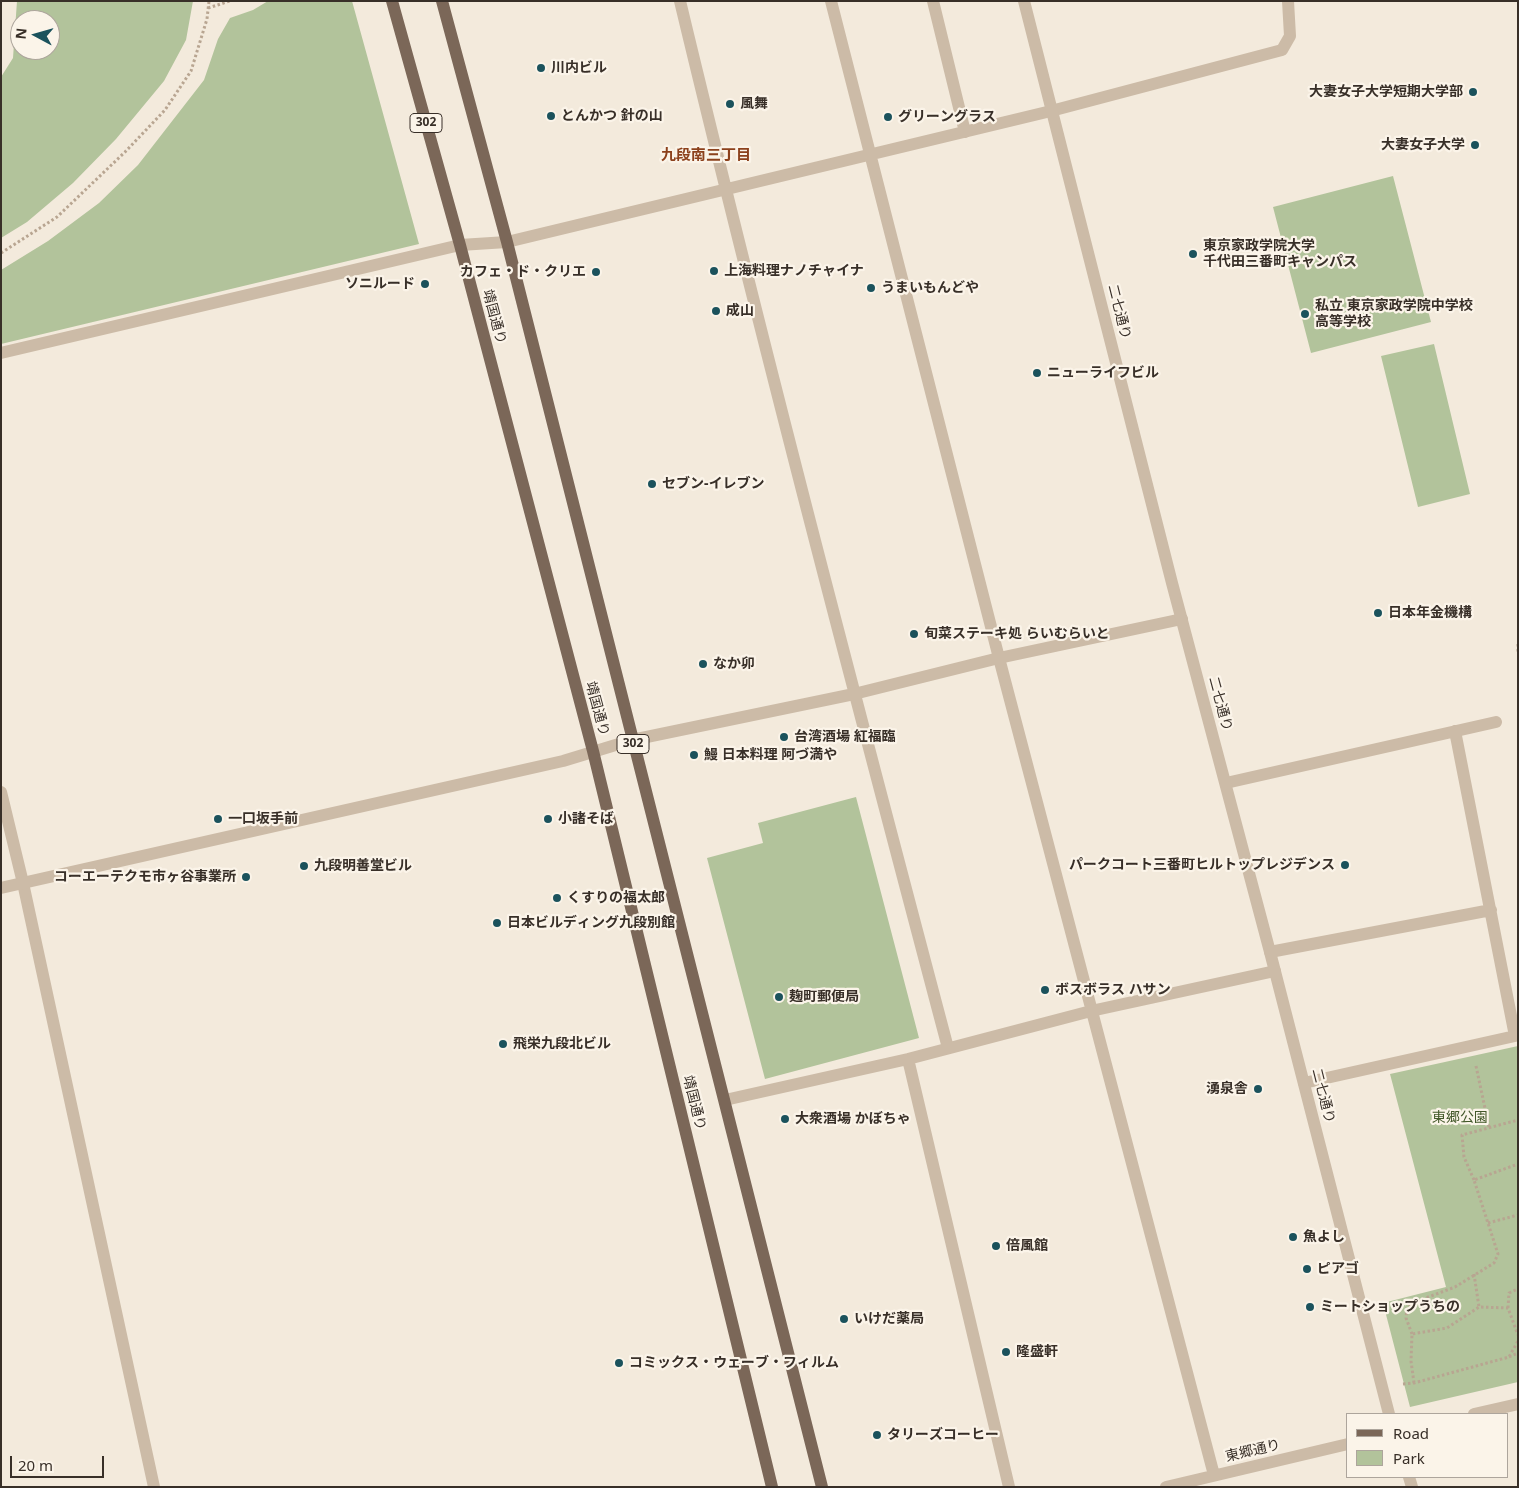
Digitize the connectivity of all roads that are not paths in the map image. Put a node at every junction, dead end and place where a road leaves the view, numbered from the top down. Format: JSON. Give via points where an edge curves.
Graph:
{"nodes":[{"id":1,"x":392,"y":1,"type":"edge"},
{"id":2,"x":442,"y":1,"type":"edge"},
{"id":3,"x":680,"y":1,"type":"edge"},
{"id":4,"x":831,"y":1,"type":"edge"},
{"id":5,"x":933,"y":1,"type":"edge"},
{"id":6,"x":1024,"y":1,"type":"edge"},
{"id":7,"x":1288,"y":1,"type":"edge"},
{"id":8,"x":1052,"y":111,"type":"junction"},
{"id":9,"x":965,"y":132,"type":"junction"},
{"id":10,"x":871,"y":155,"type":"junction"},
{"id":11,"x":725,"y":190,"type":"junction"},
{"id":12,"x":507,"y":242,"type":"junction"},
{"id":13,"x":460,"y":245,"type":"junction"},
{"id":14,"x":1,"y":353,"type":"edge"},
{"id":15,"x":1182,"y":619,"type":"junction"},
{"id":16,"x":999,"y":658,"type":"junction"},
{"id":17,"x":854,"y":694,"type":"junction"},
{"id":18,"x":1496,"y":722,"type":"dead end"},
{"id":19,"x":1455,"y":731,"type":"junction"},
{"id":20,"x":632,"y":740,"type":"junction"},
{"id":21,"x":593,"y":751,"type":"junction"},
{"id":22,"x":1226,"y":783,"type":"junction"},
{"id":23,"x":1,"y":792,"type":"edge"},
{"id":24,"x":23,"y":883,"type":"junction"},
{"id":25,"x":1,"y":888,"type":"edge"},
{"id":26,"x":1491,"y":910,"type":"junction"},
{"id":27,"x":1270,"y":952,"type":"junction"},
{"id":28,"x":1275,"y":971,"type":"junction"},
{"id":29,"x":1091,"y":1011,"type":"junction"},
{"id":30,"x":948,"y":1048,"type":"junction"},
{"id":31,"x":908,"y":1059,"type":"junction"},
{"id":32,"x":1304,"y":1083,"type":"junction"},
{"id":33,"x":725,"y":1100,"type":"junction"},
{"id":34,"x":1518,"y":1404,"type":"edge"},
{"id":35,"x":1389,"y":1413,"type":"edge"},
{"id":36,"x":1478,"y":1413,"type":"edge"},
{"id":37,"x":1346,"y":1444,"type":"edge"},
{"id":38,"x":1214,"y":1475,"type":"junction"},
{"id":39,"x":154,"y":1487,"type":"edge"},
{"id":40,"x":772,"y":1487,"type":"edge"},
{"id":41,"x":822,"y":1487,"type":"edge"},
{"id":42,"x":1008,"y":1487,"type":"edge"},
{"id":43,"x":1166,"y":1487,"type":"edge"}],
"edges":[{"from":1,"to":13,"type":"main road","name":"靖国通り","number":"302"},
{"from":2,"to":12,"type":"main road","name":"靖国通り","number":"302"},
{"from":3,"to":11,"type":"street"},
{"from":4,"to":10,"type":"street"},
{"from":5,"to":9,"type":"street"},
{"from":6,"to":8,"type":"street","name":"二七通り"},
{"from":7,"to":8,"type":"street","via":[[1290,36],[1282,50]]},
{"from":8,"to":9,"type":"street"},
{"from":8,"to":15,"type":"street","name":"二七通り"},
{"from":9,"to":10,"type":"street"},
{"from":10,"to":11,"type":"street"},
{"from":10,"to":16,"type":"street"},
{"from":11,"to":12,"type":"street"},
{"from":11,"to":17,"type":"street"},
{"from":12,"to":13,"type":"street"},
{"from":12,"to":20,"type":"main road","name":"靖国通り","number":"302"},
{"from":13,"to":14,"type":"street"},
{"from":13,"to":21,"type":"main road","name":"靖国通り","number":"302"},
{"from":15,"to":16,"type":"street"},
{"from":15,"to":22,"type":"street","name":"二七通り"},
{"from":16,"to":17,"type":"street"},
{"from":16,"to":29,"type":"street"},
{"from":17,"to":20,"type":"street"},
{"from":17,"to":30,"type":"street"},
{"from":18,"to":19,"type":"street"},
{"from":19,"to":22,"type":"street"},
{"from":19,"to":26,"type":"street"},
{"from":20,"to":21,"type":"street"},
{"from":20,"to":33,"type":"main road","name":"靖国通り","number":"302"},
{"from":21,"to":24,"type":"street","via":[[554,763]]},
{"from":21,"to":40,"type":"main road","name":"靖国通り","number":"302"},
{"from":22,"to":27,"type":"street","name":"二七通り"},
{"from":23,"to":24,"type":"street"},
{"from":24,"to":25,"type":"street"},
{"from":24,"to":39,"type":"street"},
{"from":26,"to":27,"type":"street"},
{"from":26,"to":32,"type":"street","via":[[1515,1036]]},
{"from":27,"to":28,"type":"street","name":"二七通り"},
{"from":28,"to":29,"type":"street"},
{"from":28,"to":32,"type":"street","name":"二七通り"},
{"from":29,"to":30,"type":"street"},
{"from":29,"to":38,"type":"street"},
{"from":30,"to":31,"type":"street"},
{"from":31,"to":33,"type":"street"},
{"from":31,"to":42,"type":"street"},
{"from":32,"to":35,"type":"street","name":"二七通り"},
{"from":33,"to":41,"type":"main road","name":"靖国通り","number":"302"},
{"from":34,"to":36,"type":"street"},
{"from":37,"to":38,"type":"street","name":"東郷通り"},
{"from":38,"to":43,"type":"street","name":"東郷通り"}]}
